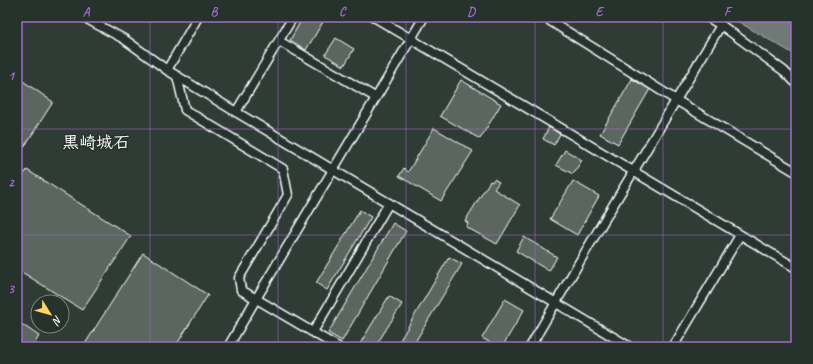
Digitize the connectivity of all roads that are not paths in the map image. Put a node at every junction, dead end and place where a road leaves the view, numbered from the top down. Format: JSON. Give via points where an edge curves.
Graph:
{"nodes":[{"id":1,"x":83,"y":17,"type":"edge"},
{"id":2,"x":198,"y":17,"type":"edge"},
{"id":3,"x":293,"y":17,"type":"edge"},
{"id":4,"x":374,"y":17,"type":"edge"},
{"id":5,"x":424,"y":17,"type":"edge"},
{"id":6,"x":544,"y":17,"type":"edge"},
{"id":7,"x":707,"y":17,"type":"edge"},
{"id":8,"x":721,"y":25,"type":"junction"},
{"id":9,"x":411,"y":38,"type":"junction"},
{"id":10,"x":280,"y":41,"type":"junction"},
{"id":11,"x":167,"y":70,"type":"junction"},
{"id":12,"x":177,"y":76,"type":"junction"},
{"id":13,"x":796,"y":83,"type":"edge"},
{"id":14,"x":376,"y":97,"type":"junction"},
{"id":15,"x":676,"y":100,"type":"junction"},
{"id":16,"x":236,"y":112,"type":"junction"},
{"id":17,"x":333,"y":170,"type":"junction"},
{"id":18,"x":634,"y":171,"type":"junction"},
{"id":19,"x":796,"y":172,"type":"edge"},
{"id":20,"x":389,"y":203,"type":"junction"},
{"id":21,"x":740,"y":235,"type":"junction"},
{"id":22,"x":796,"y":268,"type":"edge"},
{"id":23,"x":256,"y":298,"type":"junction"},
{"id":24,"x":556,"y":302,"type":"junction"},
{"id":25,"x":313,"y":332,"type":"junction"},
{"id":26,"x":228,"y":347,"type":"edge"},
{"id":27,"x":338,"y":347,"type":"edge"},
{"id":28,"x":530,"y":347,"type":"edge"},
{"id":29,"x":630,"y":347,"type":"edge"},
{"id":30,"x":674,"y":347,"type":"edge"}],
"edges":[{"from":1,"to":11,"type":"street","via":[[124,39]]},
{"from":2,"to":11,"type":"street"},
{"from":3,"to":10,"type":"street"},
{"from":4,"to":9,"type":"street"},
{"from":5,"to":9,"type":"street"},
{"from":6,"to":15,"type":"street"},
{"from":7,"to":8,"type":"street"},
{"from":8,"to":13,"type":"street","via":[[784,71]]},
{"from":8,"to":15,"type":"street"},
{"from":9,"to":14,"type":"street"},
{"from":9,"to":18,"type":"street"},
{"from":10,"to":14,"type":"street"},
{"from":10,"to":16,"type":"street"},
{"from":11,"to":12,"type":"street"},
{"from":12,"to":16,"type":"street"},
{"from":12,"to":23,"type":"street","via":[[185,110],[282,169],[288,195],[239,278],[241,290]]},
{"from":14,"to":17,"type":"street"},
{"from":15,"to":18,"type":"street"},
{"from":15,"to":19,"type":"street"},
{"from":16,"to":17,"type":"street"},
{"from":17,"to":20,"type":"street"},
{"from":17,"to":23,"type":"street"},
{"from":18,"to":21,"type":"street"},
{"from":18,"to":24,"type":"street"},
{"from":20,"to":24,"type":"street"},
{"from":20,"to":25,"type":"street"},
{"from":21,"to":22,"type":"street"},
{"from":21,"to":30,"type":"street"},
{"from":23,"to":25,"type":"street"},
{"from":23,"to":26,"type":"street"},
{"from":24,"to":28,"type":"street"},
{"from":24,"to":29,"type":"street"},
{"from":25,"to":27,"type":"street"}]}
